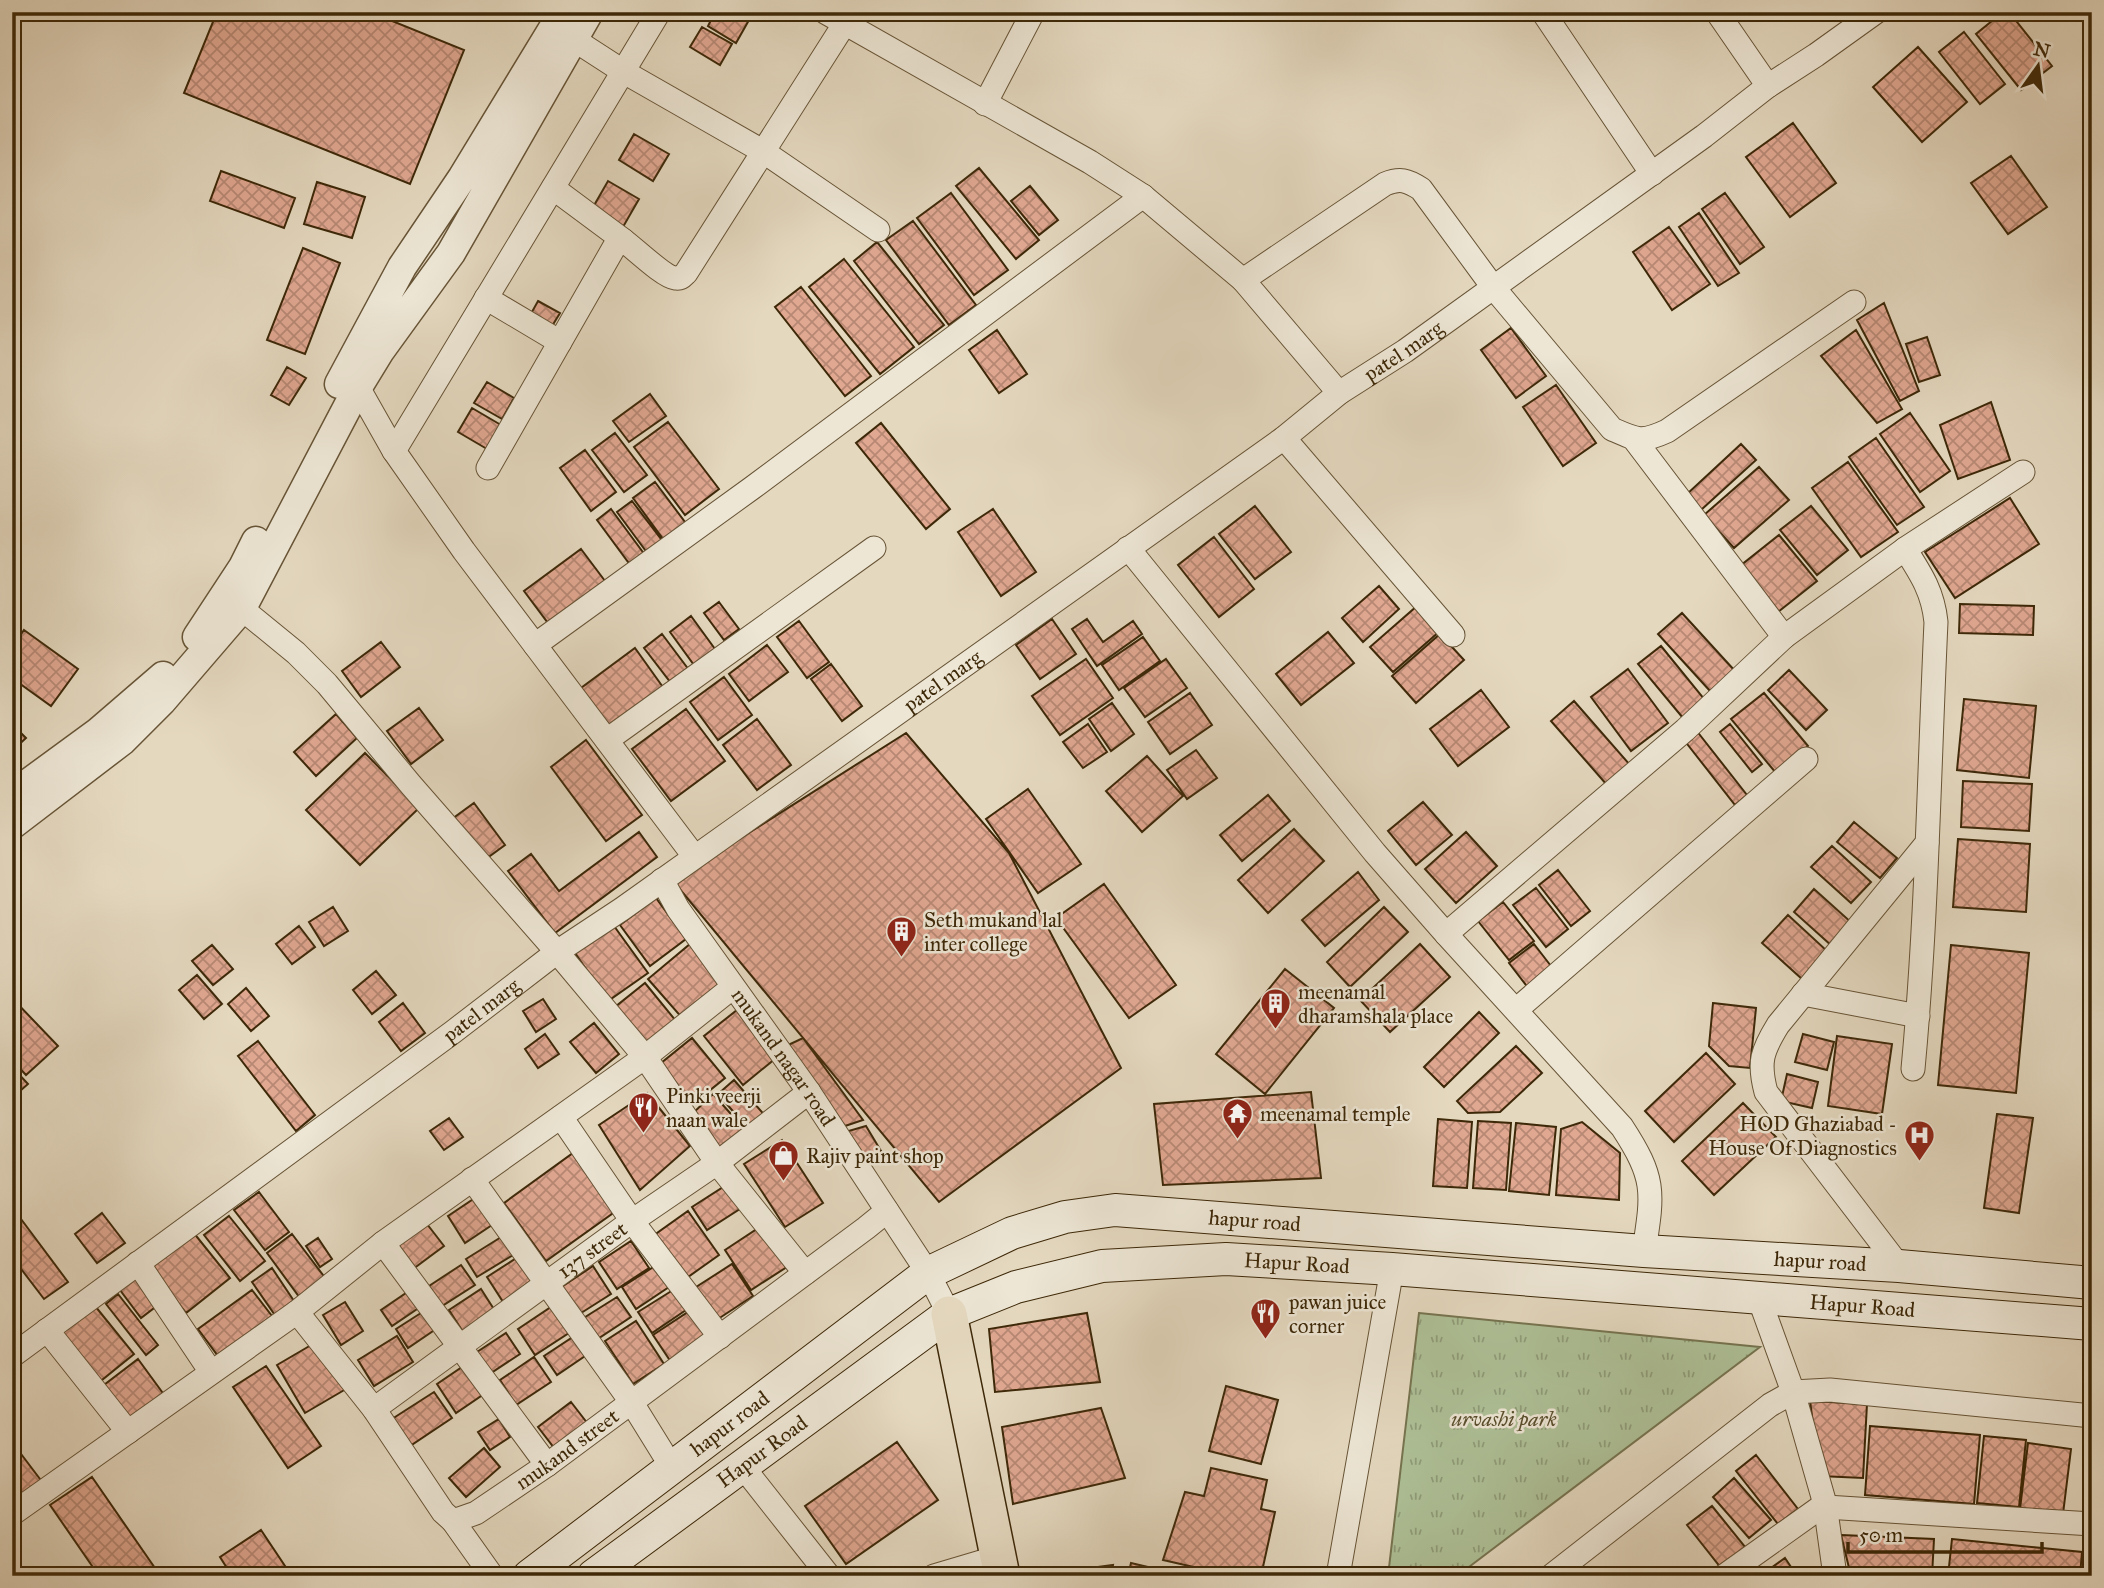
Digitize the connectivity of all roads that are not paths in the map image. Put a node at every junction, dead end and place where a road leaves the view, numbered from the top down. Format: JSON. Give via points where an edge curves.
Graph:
{"nodes":[{"id":1,"x":564,"y":12,"type":"edge"},
{"id":2,"x":589,"y":12,"type":"edge"},
{"id":3,"x":659,"y":12,"type":"edge"},
{"id":4,"x":1033,"y":12,"type":"edge"},
{"id":5,"x":1543,"y":12,"type":"edge"},
{"id":6,"x":1717,"y":12,"type":"edge"},
{"id":7,"x":1876,"y":12,"type":"edge"},
{"id":8,"x":836,"y":16,"type":"edge"},
{"id":9,"x":573,"y":39,"type":"junction"},
{"id":10,"x":624,"y":72,"type":"junction"},
{"id":11,"x":1768,"y":86,"type":"junction"},
{"id":12,"x":985,"y":104,"type":"junction"},
{"id":13,"x":764,"y":152,"type":"junction"},
{"id":14,"x":1652,"y":174,"type":"junction"},
{"id":15,"x":553,"y":188,"type":"junction"},
{"id":16,"x":1143,"y":196,"type":"junction"},
{"id":17,"x":878,"y":230,"type":"dead end"},
{"id":18,"x":622,"y":240,"type":"junction"},
{"id":19,"x":1243,"y":280,"type":"junction"},
{"id":20,"x":1493,"y":287,"type":"junction"},
{"id":21,"x":486,"y":298,"type":"junction"},
{"id":22,"x":1854,"y":302,"type":"dead end"},
{"id":23,"x":560,"y":342,"type":"junction"},
{"id":24,"x":352,"y":378,"type":"junction"},
{"id":25,"x":1339,"y":393,"type":"junction"},
{"id":26,"x":1283,"y":438,"type":"junction"},
{"id":27,"x":1634,"y":439,"type":"junction"},
{"id":28,"x":394,"y":451,"type":"junction"},
{"id":29,"x":488,"y":468,"type":"dead end"},
{"id":30,"x":2023,"y":472,"type":"dead end"},
{"id":31,"x":874,"y":548,"type":"dead end"},
{"id":32,"x":1128,"y":548,"type":"junction"},
{"id":33,"x":1905,"y":549,"type":"junction"},
{"id":34,"x":233,"y":602,"type":"junction"},
{"id":35,"x":1453,"y":635,"type":"dead end"},
{"id":36,"x":1784,"y":637,"type":"junction"},
{"id":37,"x":535,"y":645,"type":"junction"},
{"id":38,"x":607,"y":740,"type":"junction"},
{"id":39,"x":1806,"y":759,"type":"dead end"},
{"id":40,"x":12,"y":795,"type":"edge"},
{"id":41,"x":12,"y":825,"type":"edge"},
{"id":42,"x":1927,"y":842,"type":"junction"},
{"id":43,"x":694,"y":856,"type":"junction"},
{"id":44,"x":662,"y":880,"type":"junction"},
{"id":45,"x":1446,"y":934,"type":"junction"},
{"id":46,"x":557,"y":952,"type":"junction"},
{"id":47,"x":733,"y":987,"type":"junction"},
{"id":48,"x":1803,"y":994,"type":"junction"},
{"id":49,"x":1516,"y":1010,"type":"junction"},
{"id":50,"x":1918,"y":1016,"type":"junction"},
{"id":51,"x":645,"y":1057,"type":"junction"},
{"id":52,"x":1913,"y":1069,"type":"dead end"},
{"id":53,"x":809,"y":1092,"type":"junction"},
{"id":54,"x":561,"y":1117,"type":"junction"},
{"id":55,"x":717,"y":1163,"type":"junction"},
{"id":56,"x":472,"y":1179,"type":"junction"},
{"id":57,"x":887,"y":1211,"type":"junction"},
{"id":58,"x":632,"y":1221,"type":"junction"},
{"id":59,"x":383,"y":1243,"type":"junction"},
{"id":60,"x":1643,"y":1251,"type":"junction"},
{"id":61,"x":138,"y":1263,"type":"junction"},
{"id":62,"x":1899,"y":1266,"type":"junction"},
{"id":63,"x":1392,"y":1269,"type":"junction"},
{"id":64,"x":805,"y":1273,"type":"junction"},
{"id":65,"x":928,"y":1273,"type":"junction"},
{"id":66,"x":2092,"y":1283,"type":"edge"},
{"id":67,"x":548,"y":1284,"type":"junction"},
{"id":68,"x":1759,"y":1298,"type":"junction"},
{"id":69,"x":297,"y":1312,"type":"junction"},
{"id":70,"x":949,"y":1314,"type":"junction"},
{"id":71,"x":2092,"y":1324,"type":"edge"},
{"id":72,"x":47,"y":1330,"type":"junction"},
{"id":73,"x":720,"y":1336,"type":"junction"},
{"id":74,"x":460,"y":1348,"type":"junction"},
{"id":75,"x":12,"y":1356,"type":"edge"},
{"id":76,"x":211,"y":1372,"type":"junction"},
{"id":77,"x":1793,"y":1392,"type":"junction"},
{"id":78,"x":632,"y":1403,"type":"junction"},
{"id":79,"x":374,"y":1409,"type":"junction"},
{"id":80,"x":2092,"y":1416,"type":"edge"},
{"id":81,"x":128,"y":1432,"type":"junction"},
{"id":82,"x":547,"y":1465,"type":"junction"},
{"id":83,"x":671,"y":1466,"type":"junction"},
{"id":84,"x":743,"y":1467,"type":"junction"},
{"id":85,"x":1826,"y":1506,"type":"junction"},
{"id":86,"x":12,"y":1514,"type":"edge"},
{"id":87,"x":453,"y":1521,"type":"junction"},
{"id":88,"x":2092,"y":1524,"type":"edge"},
{"id":89,"x":1000,"y":1566,"type":"edge"},
{"id":90,"x":492,"y":1576,"type":"edge"},
{"id":91,"x":529,"y":1576,"type":"edge"},
{"id":92,"x":593,"y":1576,"type":"edge"},
{"id":93,"x":829,"y":1576,"type":"edge"},
{"id":94,"x":934,"y":1576,"type":"edge"},
{"id":95,"x":1338,"y":1576,"type":"edge"},
{"id":96,"x":1551,"y":1576,"type":"edge"},
{"id":97,"x":1724,"y":1576,"type":"edge"},
{"id":98,"x":1835,"y":1576,"type":"edge"}],
"edges":[{"from":1,"to":24,"type":"street","via":[[402,267]]},
{"from":2,"to":9,"type":"street"},
{"from":3,"to":10,"type":"street"},
{"from":4,"to":12,"type":"street"},
{"from":5,"to":14,"type":"street"},
{"from":6,"to":11,"type":"street"},
{"from":7,"to":11,"type":"street","name":"patel marg"},
{"from":8,"to":12,"type":"street"},
{"from":8,"to":13,"type":"street"},
{"from":9,"to":10,"type":"street"},
{"from":9,"to":24,"type":"street","via":[[452,253],[380,351]]},
{"from":10,"to":13,"type":"street"},
{"from":10,"to":15,"type":"street"},
{"from":11,"to":14,"type":"street","name":"patel marg"},
{"from":12,"to":16,"type":"street"},
{"from":13,"to":17,"type":"street"},
{"from":13,"to":18,"type":"street","via":[[680,278],[666,274]]},
{"from":14,"to":20,"type":"street","name":"patel marg"},
{"from":15,"to":18,"type":"street"},
{"from":15,"to":21,"type":"street"},
{"from":16,"to":19,"type":"street"},
{"from":16,"to":37,"type":"street"},
{"from":18,"to":23,"type":"street","via":[[611,251]]},
{"from":19,"to":20,"type":"street","via":[[1397,179],[1421,189]]},
{"from":19,"to":25,"type":"street"},
{"from":20,"to":25,"type":"street","name":"patel marg"},
{"from":20,"to":27,"type":"street","via":[[1612,429]]},
{"from":21,"to":23,"type":"street"},
{"from":21,"to":28,"type":"street"},
{"from":22,"to":27,"type":"street","via":[[1667,431]]},
{"from":23,"to":29,"type":"street"},
{"from":24,"to":28,"type":"street"},
{"from":24,"to":34,"type":"street"},
{"from":25,"to":26,"type":"street","name":"patel marg"},
{"from":26,"to":32,"type":"street","name":"patel marg"},
{"from":26,"to":35,"type":"street"},
{"from":27,"to":36,"type":"street"},
{"from":28,"to":37,"type":"street"},
{"from":30,"to":33,"type":"street"},
{"from":31,"to":38,"type":"street"},
{"from":32,"to":43,"type":"street","name":"patel marg"},
{"from":32,"to":45,"type":"street"},
{"from":33,"to":36,"type":"street"},
{"from":33,"to":42,"type":"street","via":[[1928,586],[1936,622]]},
{"from":34,"to":40,"type":"street","via":[[162,677],[98,732]]},
{"from":34,"to":41,"type":"street","via":[[162,701],[121,741]]},
{"from":34,"to":46,"type":"street","via":[[327,684]]},
{"from":36,"to":45,"type":"street","via":[[1685,730]]},
{"from":37,"to":38,"type":"street"},
{"from":38,"to":43,"type":"street"},
{"from":39,"to":49,"type":"street"},
{"from":42,"to":48,"type":"street"},
{"from":42,"to":50,"type":"street"},
{"from":43,"to":44,"type":"street","name":"patel marg"},
{"from":44,"to":46,"type":"street","name":"patel marg"},
{"from":44,"to":47,"type":"street","name":"mukand nagar road"},
{"from":45,"to":49,"type":"street"},
{"from":46,"to":51,"type":"street"},
{"from":46,"to":61,"type":"street","name":"patel marg"},
{"from":47,"to":51,"type":"street"},
{"from":47,"to":53,"type":"street","name":"mukand nagar road"},
{"from":48,"to":50,"type":"street"},
{"from":48,"to":62,"type":"street","via":[[1766,1044],[1760,1070],[1766,1092]]},
{"from":49,"to":60,"type":"street","via":[[1622,1127],[1640,1154],[1649,1178],[1651,1205]]},
{"from":50,"to":52,"type":"street"},
{"from":51,"to":54,"type":"street"},
{"from":51,"to":55,"type":"street"},
{"from":53,"to":55,"type":"street","name":"137 street"},
{"from":53,"to":57,"type":"street","name":"mukand nagar road"},
{"from":54,"to":56,"type":"street"},
{"from":54,"to":58,"type":"street"},
{"from":55,"to":58,"type":"street","name":"137 street"},
{"from":55,"to":64,"type":"street"},
{"from":56,"to":59,"type":"street"},
{"from":56,"to":67,"type":"street"},
{"from":57,"to":64,"type":"street","name":"mukand street"},
{"from":57,"to":65,"type":"street","name":"mukand nagar road"},
{"from":58,"to":67,"type":"street","name":"137 street"},
{"from":58,"to":73,"type":"street"},
{"from":59,"to":69,"type":"street"},
{"from":59,"to":74,"type":"street"},
{"from":60,"to":62,"type":"main road","name":"hapur road"},
{"from":60,"to":65,"type":"main road","name":"hapur road","via":[[1115,1210],[1065,1217],[1012,1233]]},
{"from":61,"to":72,"type":"street","name":"patel marg"},
{"from":61,"to":76,"type":"street"},
{"from":62,"to":66,"type":"main road","name":"hapur road"},
{"from":63,"to":68,"type":"main road","name":"Hapur Road"},
{"from":63,"to":70,"type":"main road","name":"Hapur Road","via":[[1226,1259],[1102,1266],[1016,1287]]},
{"from":63,"to":95,"type":"street"},
{"from":64,"to":73,"type":"street","name":"mukand street"},
{"from":65,"to":70,"type":"street","name":"mukand nagar road"},
{"from":65,"to":83,"type":"main road","name":"hapur road"},
{"from":67,"to":74,"type":"street","name":"137 street"},
{"from":67,"to":78,"type":"street"},
{"from":68,"to":71,"type":"main road","name":"Hapur Road"},
{"from":68,"to":77,"type":"street"},
{"from":69,"to":76,"type":"street"},
{"from":69,"to":79,"type":"street"},
{"from":70,"to":84,"type":"main road","name":"Hapur Road"},
{"from":70,"to":89,"type":"main road"},
{"from":72,"to":75,"type":"street","name":"patel marg"},
{"from":72,"to":81,"type":"street"},
{"from":73,"to":78,"type":"street","name":"mukand street"},
{"from":74,"to":79,"type":"street","name":"137 street"},
{"from":74,"to":82,"type":"street"},
{"from":76,"to":81,"type":"street"},
{"from":77,"to":80,"type":"street","via":[[1830,1390]]},
{"from":77,"to":85,"type":"street"},
{"from":77,"to":96,"type":"street","via":[[1770,1405]]},
{"from":78,"to":82,"type":"street","name":"mukand street"},
{"from":78,"to":83,"type":"street"},
{"from":79,"to":87,"type":"street"},
{"from":81,"to":86,"type":"street"},
{"from":82,"to":87,"type":"street","name":"mukand street","via":[[476,1513]]},
{"from":83,"to":91,"type":"main road","name":"hapur road"},
{"from":84,"to":92,"type":"main road","name":"Hapur Road"},
{"from":84,"to":93,"type":"street"},
{"from":85,"to":88,"type":"street"},
{"from":85,"to":97,"type":"street"},
{"from":85,"to":98,"type":"street"},
{"from":87,"to":90,"type":"street"},
{"from":89,"to":94,"type":"street"}]}
